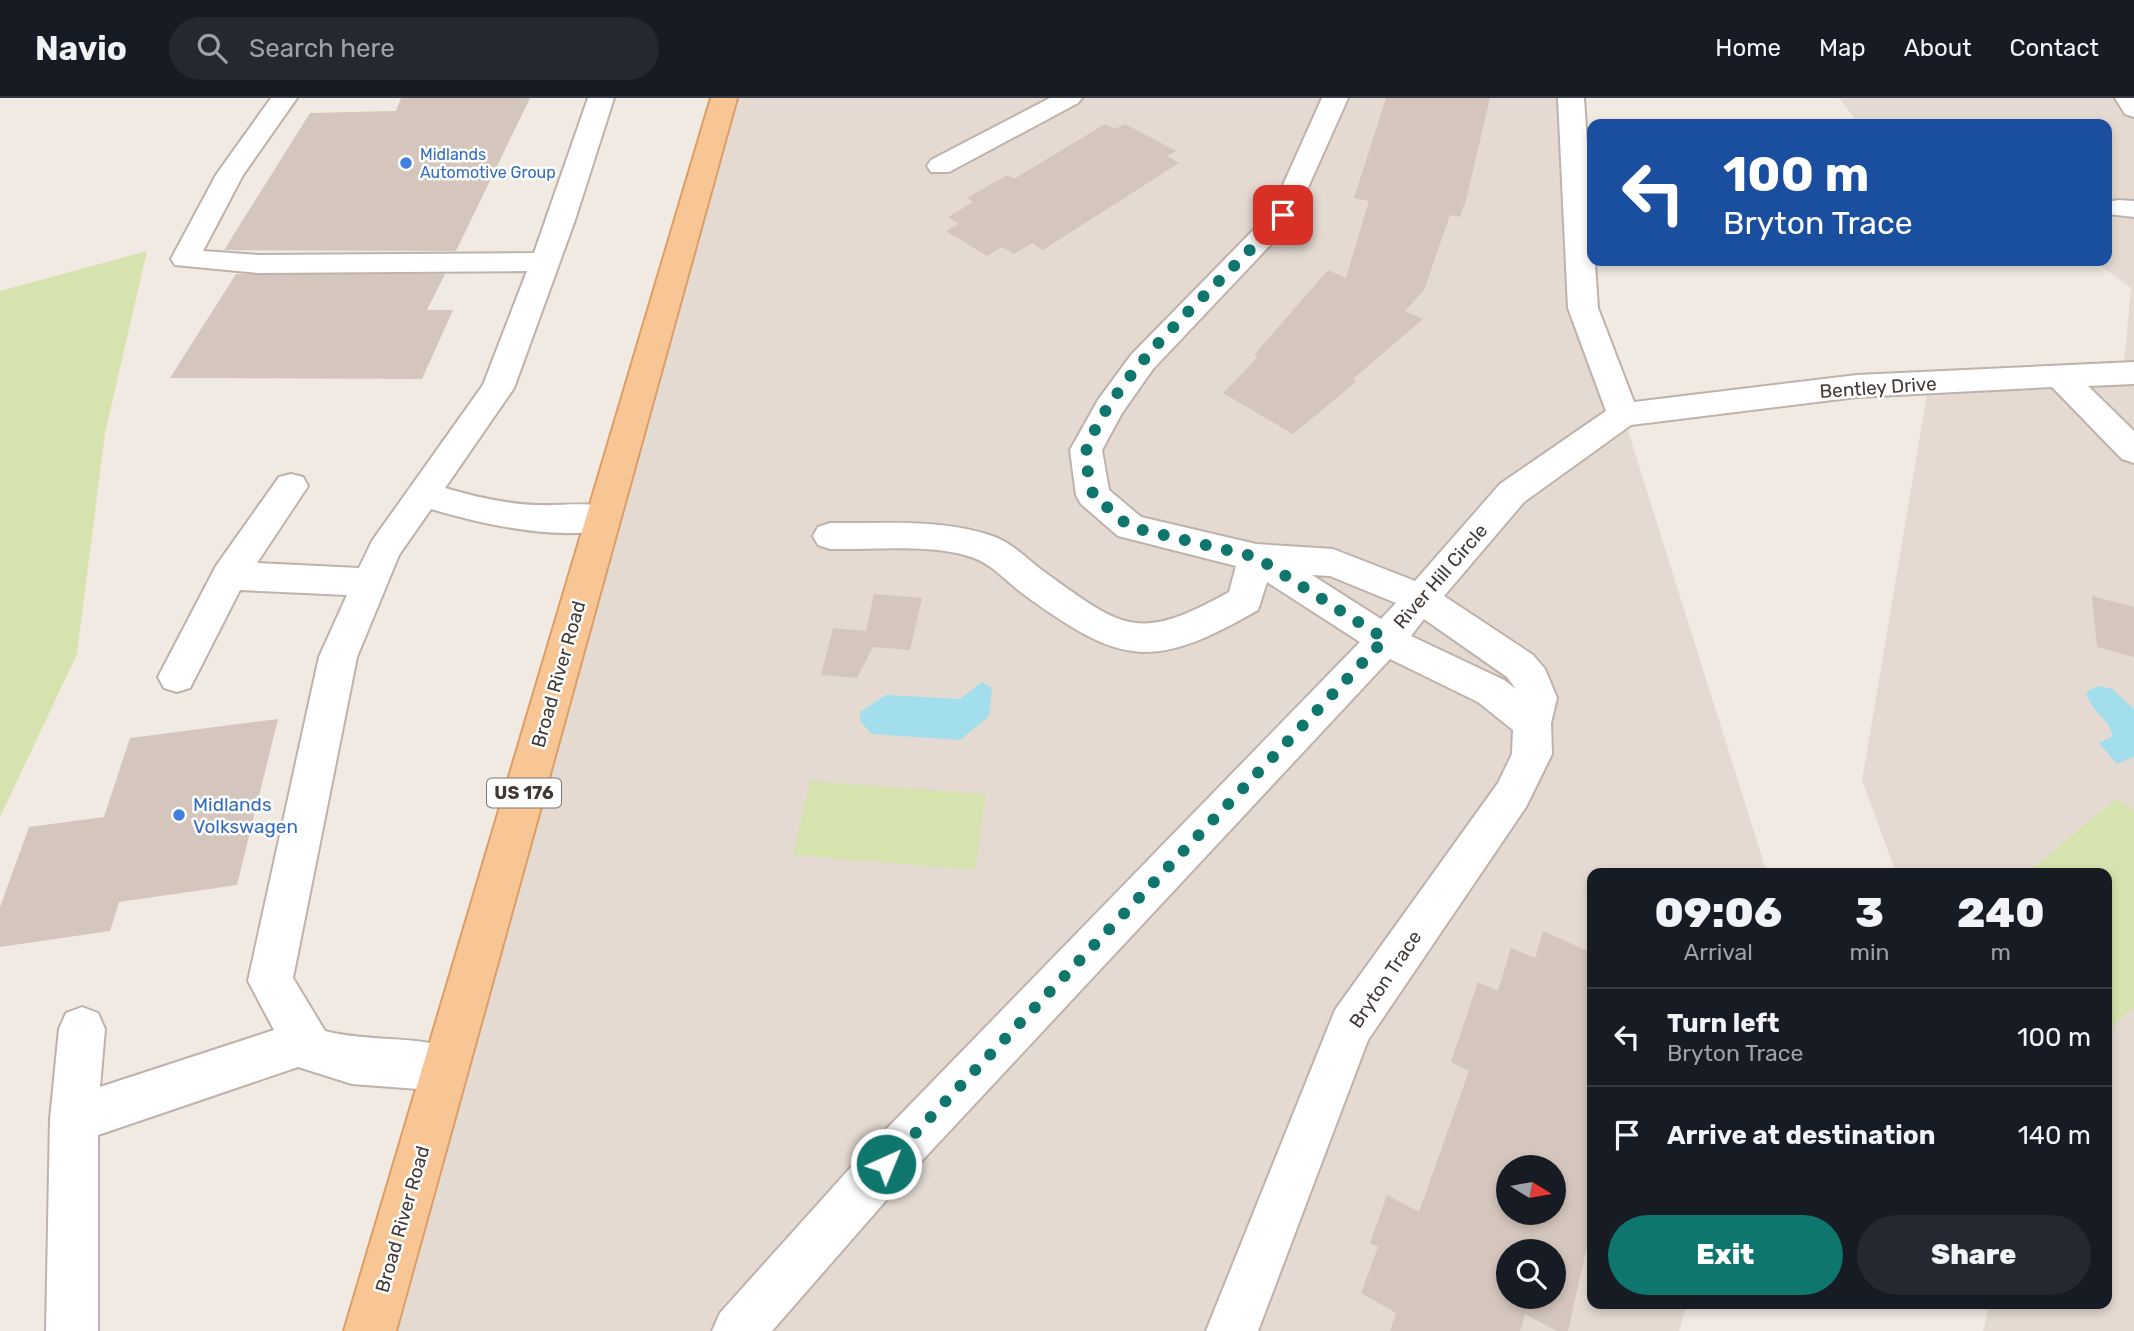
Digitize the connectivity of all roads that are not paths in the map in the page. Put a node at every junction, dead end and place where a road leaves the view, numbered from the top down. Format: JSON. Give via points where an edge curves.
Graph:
{"nodes":[{"id":1,"x":284,"y":98,"type":"edge"},
{"id":2,"x":601,"y":98,"type":"edge"},
{"id":3,"x":724,"y":98,"type":"edge"},
{"id":4,"x":1069,"y":98,"type":"edge"},
{"id":5,"x":1335,"y":98,"type":"edge"},
{"id":6,"x":1571,"y":98,"type":"edge"},
{"id":7,"x":2128,"y":98,"type":"edge"},
{"id":8,"x":2134,"y":109,"type":"edge"},
{"id":9,"x":940,"y":166,"type":"dead end"},
{"id":10,"x":545,"y":261,"type":"junction"},
{"id":11,"x":2134,"y":373,"type":"edge"},
{"id":12,"x":2059,"y":376,"type":"junction"},
{"id":13,"x":1623,"y":415,"type":"junction"},
{"id":14,"x":2134,"y":451,"type":"edge"},
{"id":15,"x":291,"y":486,"type":"dead end"},
{"id":16,"x":425,"y":495,"type":"junction"},
{"id":17,"x":602,"y":518,"type":"junction"},
{"id":18,"x":830,"y":536,"type":"dead end"},
{"id":19,"x":1256,"y":557,"type":"junction"},
{"id":20,"x":229,"y":576,"type":"junction"},
{"id":21,"x":370,"y":582,"type":"junction"},
{"id":22,"x":1419,"y":597,"type":"junction"},
{"id":23,"x":1385,"y":639,"type":"junction"},
{"id":24,"x":177,"y":677,"type":"dead end"},
{"id":25,"x":1532,"y":723,"type":"junction"},
{"id":26,"x":82,"y":1029,"type":"dead end"},
{"id":27,"x":306,"y":1042,"type":"junction"},
{"id":28,"x":445,"y":1068,"type":"junction"},
{"id":29,"x":74,"y":1119,"type":"junction"},
{"id":30,"x":72,"y":1331,"type":"edge"},
{"id":31,"x":370,"y":1331,"type":"edge"},
{"id":32,"x":737,"y":1331,"type":"edge"},
{"id":33,"x":1232,"y":1331,"type":"edge"}],
"edges":[{"from":1,"to":10,"type":"street","via":[[248,142],[185,259],[258,264]]},
{"from":2,"to":10,"type":"street"},
{"from":3,"to":17,"type":"main road","name":"Broad River Road","number":"US 176"},
{"from":4,"to":9,"type":"street"},
{"from":5,"to":19,"type":"street","name":"Bryton Trace","via":[[1283,215],[1142,362],[1086,450],[1093,495],[1130,527]]},
{"from":6,"to":13,"type":"street","via":[[1583,308]]},
{"from":7,"to":8,"type":"street"},
{"from":10,"to":16,"type":"street","via":[[498,388]]},
{"from":11,"to":12,"type":"street","name":"Bentley Drive"},
{"from":12,"to":13,"type":"street","name":"Bentley Drive","via":[[1857,386]]},
{"from":12,"to":14,"type":"street"},
{"from":13,"to":22,"type":"street","name":"River Hill Circle","via":[[1512,493]]},
{"from":15,"to":20,"type":"street"},
{"from":16,"to":17,"type":"street","via":[[489,513]]},
{"from":16,"to":21,"type":"street","via":[[384,550]]},
{"from":17,"to":28,"type":"main road","name":"Broad River Road","number":"US 176"},
{"from":18,"to":19,"type":"street","via":[[953,541],[986,548],[1094,626],[1138,641],[1162,640],[1196,627],[1245,600]]},
{"from":19,"to":22,"type":"street","name":"Bryton Trace","via":[[1333,563]]},
{"from":19,"to":23,"type":"street","name":"Bryton Trace"},
{"from":20,"to":21,"type":"street"},
{"from":20,"to":24,"type":"street"},
{"from":21,"to":27,"type":"street","via":[[338,657],[270,981]]},
{"from":22,"to":23,"type":"street","name":"River Hill Circle"},
{"from":22,"to":25,"type":"street","name":"Bryton Trace","via":[[1520,666],[1532,680],[1538,698]]},
{"from":23,"to":25,"type":"street","name":"Bryton Trace","via":[[1491,691]]},
{"from":23,"to":32,"type":"street","name":"River Hill Circle","via":[[886,1164]]},
{"from":25,"to":33,"type":"street","name":"Bryton Trace","via":[[1532,754],[1512,795],[1351,1026]]},
{"from":26,"to":29,"type":"street"},
{"from":27,"to":28,"type":"street","via":[[311,1051],[352,1060]]},
{"from":27,"to":29,"type":"street"},
{"from":28,"to":31,"type":"main road","name":"Broad River Road","number":"US 176"},
{"from":29,"to":30,"type":"street"}]}
